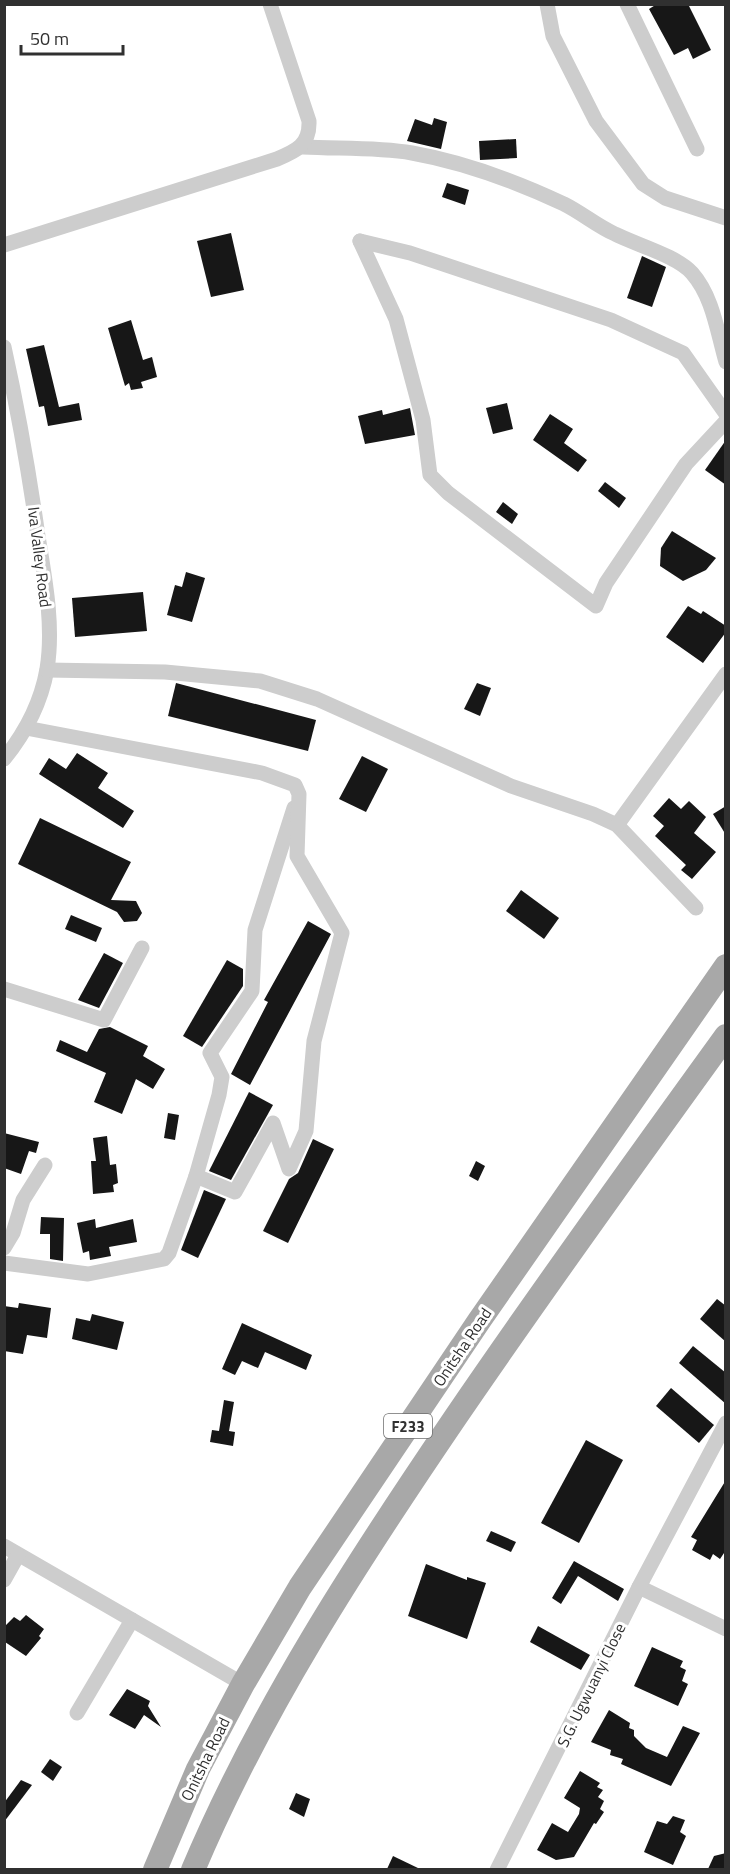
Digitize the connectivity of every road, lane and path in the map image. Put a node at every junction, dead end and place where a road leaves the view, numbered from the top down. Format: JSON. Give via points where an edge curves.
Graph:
{"nodes":[{"id":1,"x":270,"y":4,"type":"edge"},
{"id":2,"x":547,"y":4,"type":"edge"},
{"id":3,"x":627,"y":4,"type":"edge"},
{"id":4,"x":303,"y":147,"type":"junction"},
{"id":5,"x":697,"y":149,"type":"dead end"},
{"id":6,"x":726,"y":218,"type":"edge"},
{"id":7,"x":4,"y":245,"type":"edge"},
{"id":8,"x":4,"y":347,"type":"edge"},
{"id":9,"x":726,"y":362,"type":"edge"},
{"id":10,"x":726,"y":414,"type":"edge"},
{"id":11,"x":726,"y":421,"type":"edge"},
{"id":12,"x":47,"y":670,"type":"junction"},
{"id":13,"x":726,"y":674,"type":"edge"},
{"id":14,"x":26,"y":728,"type":"junction"},
{"id":15,"x":4,"y":759,"type":"edge"},
{"id":16,"x":299,"y":794,"type":"junction"},
{"id":17,"x":617,"y":825,"type":"junction"},
{"id":18,"x":696,"y":908,"type":"dead end"},
{"id":19,"x":142,"y":948,"type":"dead end"},
{"id":20,"x":726,"y":966,"type":"edge"},
{"id":21,"x":4,"y":989,"type":"edge"},
{"id":22,"x":726,"y":1036,"type":"edge"},
{"id":23,"x":45,"y":1165,"type":"dead end"},
{"id":24,"x":195,"y":1176,"type":"junction"},
{"id":25,"x":4,"y":1248,"type":"edge"},
{"id":26,"x":4,"y":1263,"type":"edge"},
{"id":27,"x":726,"y":1423,"type":"edge"},
{"id":28,"x":11,"y":1550,"type":"edge"},
{"id":29,"x":4,"y":1580,"type":"edge"},
{"id":30,"x":639,"y":1587,"type":"junction"},
{"id":31,"x":132,"y":1620,"type":"junction"},
{"id":32,"x":726,"y":1629,"type":"edge"},
{"id":33,"x":243,"y":1684,"type":"junction"},
{"id":34,"x":77,"y":1713,"type":"dead end"},
{"id":35,"x":155,"y":1869,"type":"edge"},
{"id":36,"x":193,"y":1869,"type":"edge"},
{"id":37,"x":497,"y":1869,"type":"edge"}],
"edges":[{"from":1,"to":4,"type":"street","via":[[309,121]]},
{"from":2,"to":6,"type":"street","via":[[553,36],[596,121],[643,184],[665,198]]},
{"from":3,"to":5,"type":"street"},
{"from":4,"to":7,"type":"street","via":[[277,159]]},
{"from":4,"to":9,"type":"street","via":[[389,151],[450,162],[547,197],[609,232],[675,259],[692,273],[706,294]]},
{"from":8,"to":12,"type":"street","name":"Iva Valley Road","via":[[43,567],[50,644]]},
{"from":10,"to":11,"type":"street","via":[[683,354],[611,321],[410,253],[360,241],[396,319],[423,420],[430,475],[596,606],[606,583],[686,464]]},
{"from":12,"to":14,"type":"street","name":"Iva Valley Road"},
{"from":12,"to":17,"type":"street","via":[[165,672],[260,681],[317,699],[511,786]]},
{"from":13,"to":17,"type":"street"},
{"from":14,"to":15,"type":"street","name":"Iva Valley Road"},
{"from":14,"to":16,"type":"street","via":[[262,773],[295,785]]},
{"from":16,"to":24,"type":"street","via":[[255,930],[252,991],[210,1053],[222,1077]]},
{"from":16,"to":24,"type":"street","via":[[297,856],[342,933],[314,1041],[306,1131],[289,1169],[273,1123],[235,1192]]},
{"from":17,"to":18,"type":"street"},
{"from":19,"to":21,"type":"street","via":[[104,1020]]},
{"from":20,"to":33,"type":"main road","name":"Onitsha Road","number":"F233","via":[[377,1470],[300,1587]]},
{"from":22,"to":36,"type":"main road","name":"Onitsha Road","number":"F233","via":[[491,1366],[343,1586],[258,1733]]},
{"from":23,"to":25,"type":"street","via":[[23,1200]]},
{"from":24,"to":26,"type":"street","via":[[164,1259],[88,1274]]},
{"from":27,"to":30,"type":"street","name":"S.G. Ugwuanyi Close"},
{"from":28,"to":29,"type":"street"},
{"from":28,"to":31,"type":"street"},
{"from":30,"to":32,"type":"street"},
{"from":30,"to":37,"type":"street","name":"S.G. Ugwuanyi Close"},
{"from":31,"to":33,"type":"street"},
{"from":31,"to":34,"type":"street"},
{"from":33,"to":35,"type":"main road","name":"Onitsha Road","number":"F233","via":[[198,1769]]}]}
